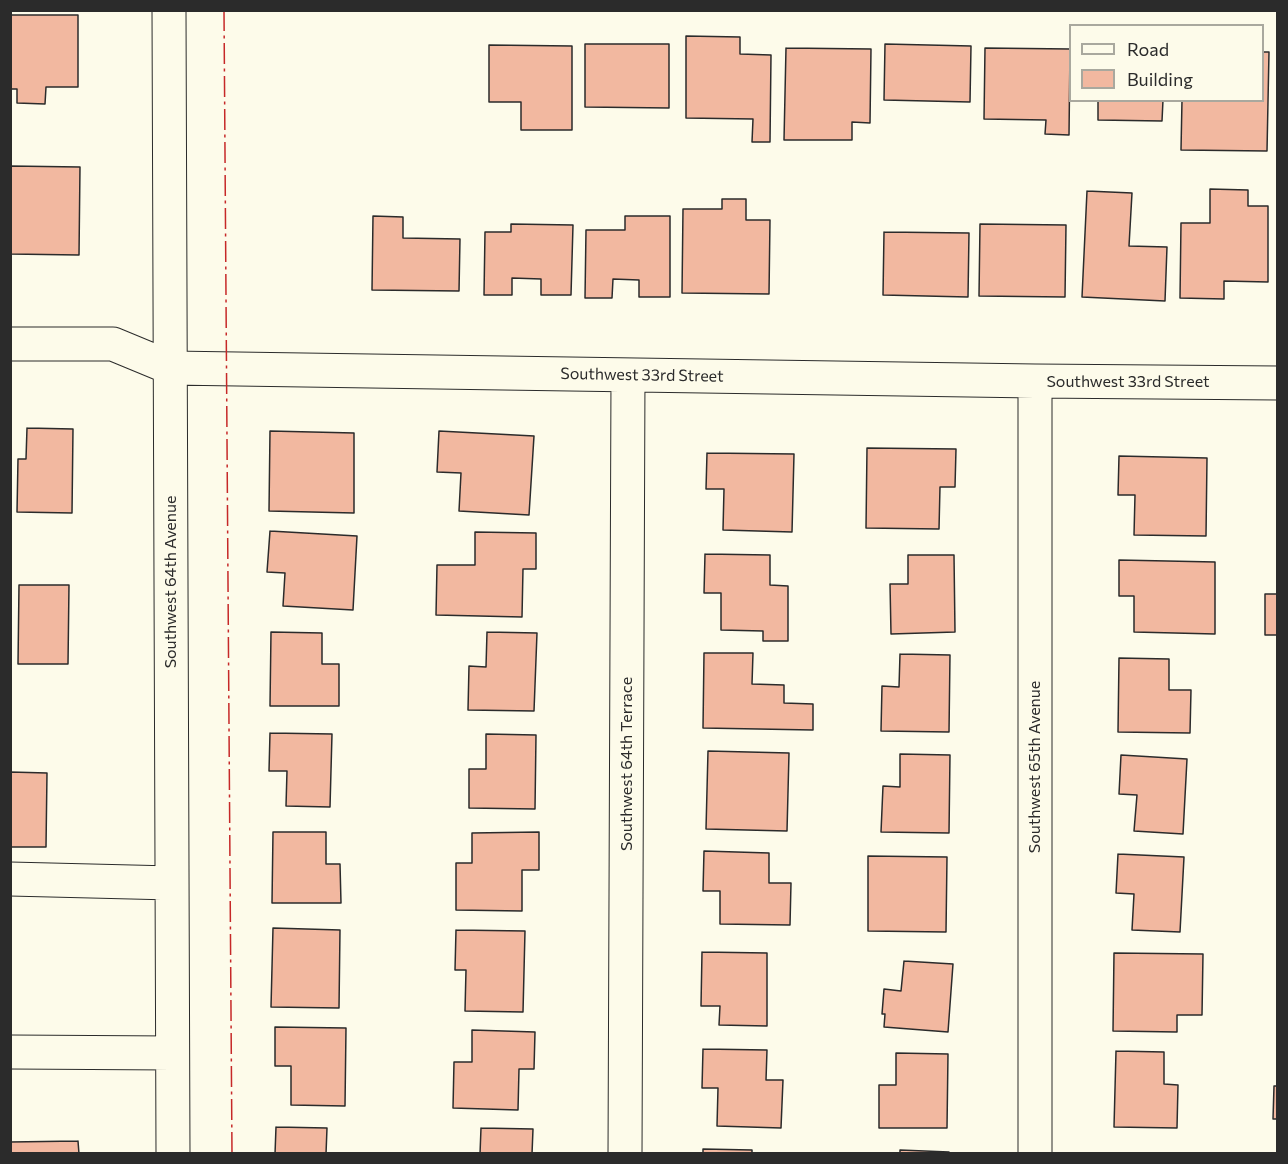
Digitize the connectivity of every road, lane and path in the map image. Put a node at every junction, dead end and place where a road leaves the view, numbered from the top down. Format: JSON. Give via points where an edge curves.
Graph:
{"nodes":[{"id":1,"x":169,"y":10,"type":"edge"},
{"id":2,"x":10,"y":344,"type":"edge"},
{"id":3,"x":171,"y":368,"type":"junction"},
{"id":4,"x":628,"y":375,"type":"junction"},
{"id":5,"x":1035,"y":381,"type":"junction"},
{"id":6,"x":1278,"y":383,"type":"edge"},
{"id":7,"x":10,"y":879,"type":"edge"},
{"id":8,"x":172,"y":883,"type":"junction"},
{"id":9,"x":10,"y":1052,"type":"edge"},
{"id":10,"x":172,"y":1053,"type":"junction"},
{"id":11,"x":173,"y":1154,"type":"edge"},
{"id":12,"x":625,"y":1154,"type":"edge"},
{"id":13,"x":1035,"y":1154,"type":"edge"}],
"edges":[{"from":1,"to":3,"type":"street","name":"Southwest 64th Avenue"},
{"from":2,"to":3,"type":"street","name":"Southwest 33rd Street","via":[[113,344]]},
{"from":3,"to":4,"type":"street","name":"Southwest 33rd Street"},
{"from":3,"to":8,"type":"street","name":"Southwest 64th Avenue"},
{"from":4,"to":5,"type":"street","name":"Southwest 33rd Street"},
{"from":4,"to":12,"type":"street","name":"Southwest 64th Terrace"},
{"from":5,"to":6,"type":"street","name":"Southwest 33rd Street"},
{"from":5,"to":13,"type":"street","name":"Southwest 65th Avenue"},
{"from":7,"to":8,"type":"street"},
{"from":8,"to":10,"type":"street","name":"Southwest 64th Avenue"},
{"from":9,"to":10,"type":"street"},
{"from":10,"to":11,"type":"street","name":"Southwest 64th Avenue"}]}
